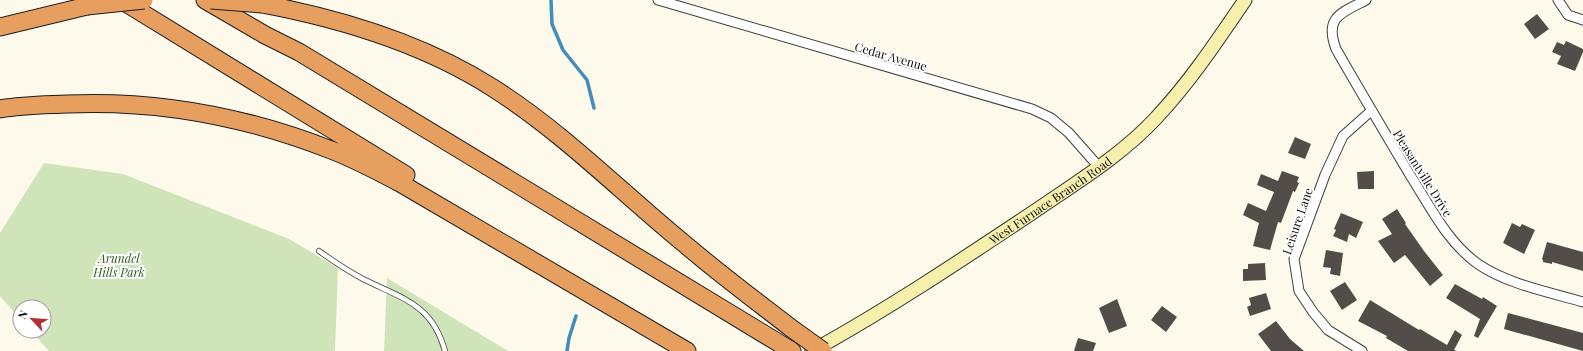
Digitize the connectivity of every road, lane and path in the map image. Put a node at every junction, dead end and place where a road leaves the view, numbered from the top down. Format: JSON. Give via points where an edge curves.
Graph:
{"nodes":[{"id":1,"x":121,"y":0,"type":"edge"},
{"id":2,"x":144,"y":0,"type":"edge"},
{"id":3,"x":205,"y":0,"type":"edge"},
{"id":4,"x":211,"y":0,"type":"edge"},
{"id":5,"x":226,"y":0,"type":"edge"},
{"id":6,"x":658,"y":0,"type":"edge"},
{"id":7,"x":1245,"y":0,"type":"edge"},
{"id":8,"x":1366,"y":0,"type":"edge"},
{"id":9,"x":1558,"y":0,"type":"edge"},
{"id":10,"x":1583,"y":20,"type":"edge"},
{"id":11,"x":0,"y":27,"type":"edge"},
{"id":12,"x":299,"y":52,"type":"junction"},
{"id":13,"x":0,"y":110,"type":"edge"},
{"id":14,"x":1371,"y":111,"type":"junction"},
{"id":15,"x":1099,"y":167,"type":"junction"},
{"id":16,"x":318,"y":252,"type":"dead end"},
{"id":17,"x":568,"y":281,"type":"junction"},
{"id":18,"x":1583,"y":302,"type":"edge"},
{"id":19,"x":445,"y":351,"type":"edge"},
{"id":20,"x":687,"y":351,"type":"edge"},
{"id":21,"x":792,"y":351,"type":"edge"},
{"id":22,"x":811,"y":351,"type":"edge"},
{"id":23,"x":824,"y":351,"type":"edge"},
{"id":24,"x":1362,"y":351,"type":"edge"}],
"edges":[{"from":1,"to":17,"type":"highway","via":[[406,174]]},
{"from":2,"to":11,"type":"highway","bridge":true,"via":[[87,6]]},
{"from":3,"to":12,"type":"highway"},
{"from":4,"to":23,"type":"highway","bridge":true,"via":[[262,4],[307,13],[367,31],[437,58],[492,87],[537,118],[686,246]]},
{"from":5,"to":12,"type":"highway"},
{"from":6,"to":15,"type":"street","name":"Cedar Avenue","via":[[1032,109],[1051,118]]},
{"from":7,"to":15,"type":"main road","name":"West Furnace Branch Road","via":[[1199,66],[1156,119]]},
{"from":8,"to":14,"type":"street","name":"Pleasantville Drive","via":[[1338,16],[1332,26],[1332,38]]},
{"from":9,"to":10,"type":"street","via":[[1568,14]]},
{"from":12,"to":21,"type":"highway"},
{"from":13,"to":17,"type":"highway","via":[[54,104],[135,104],[189,110],[283,132],[332,150],[400,183]]},
{"from":14,"to":18,"type":"street","name":"Pleasantville Drive","via":[[1440,224],[1460,249],[1478,264],[1500,276]]},
{"from":14,"to":24,"type":"street","name":"Leisure Lane","via":[[1343,136],[1294,259],[1299,291],[1313,312],[1328,330]]},
{"from":15,"to":22,"type":"main road","name":"West Furnace Branch Road","via":[[945,271]]},
{"from":16,"to":19,"type":"lane","via":[[363,279],[420,308],[441,336]]},
{"from":17,"to":20,"type":"highway"}]}
